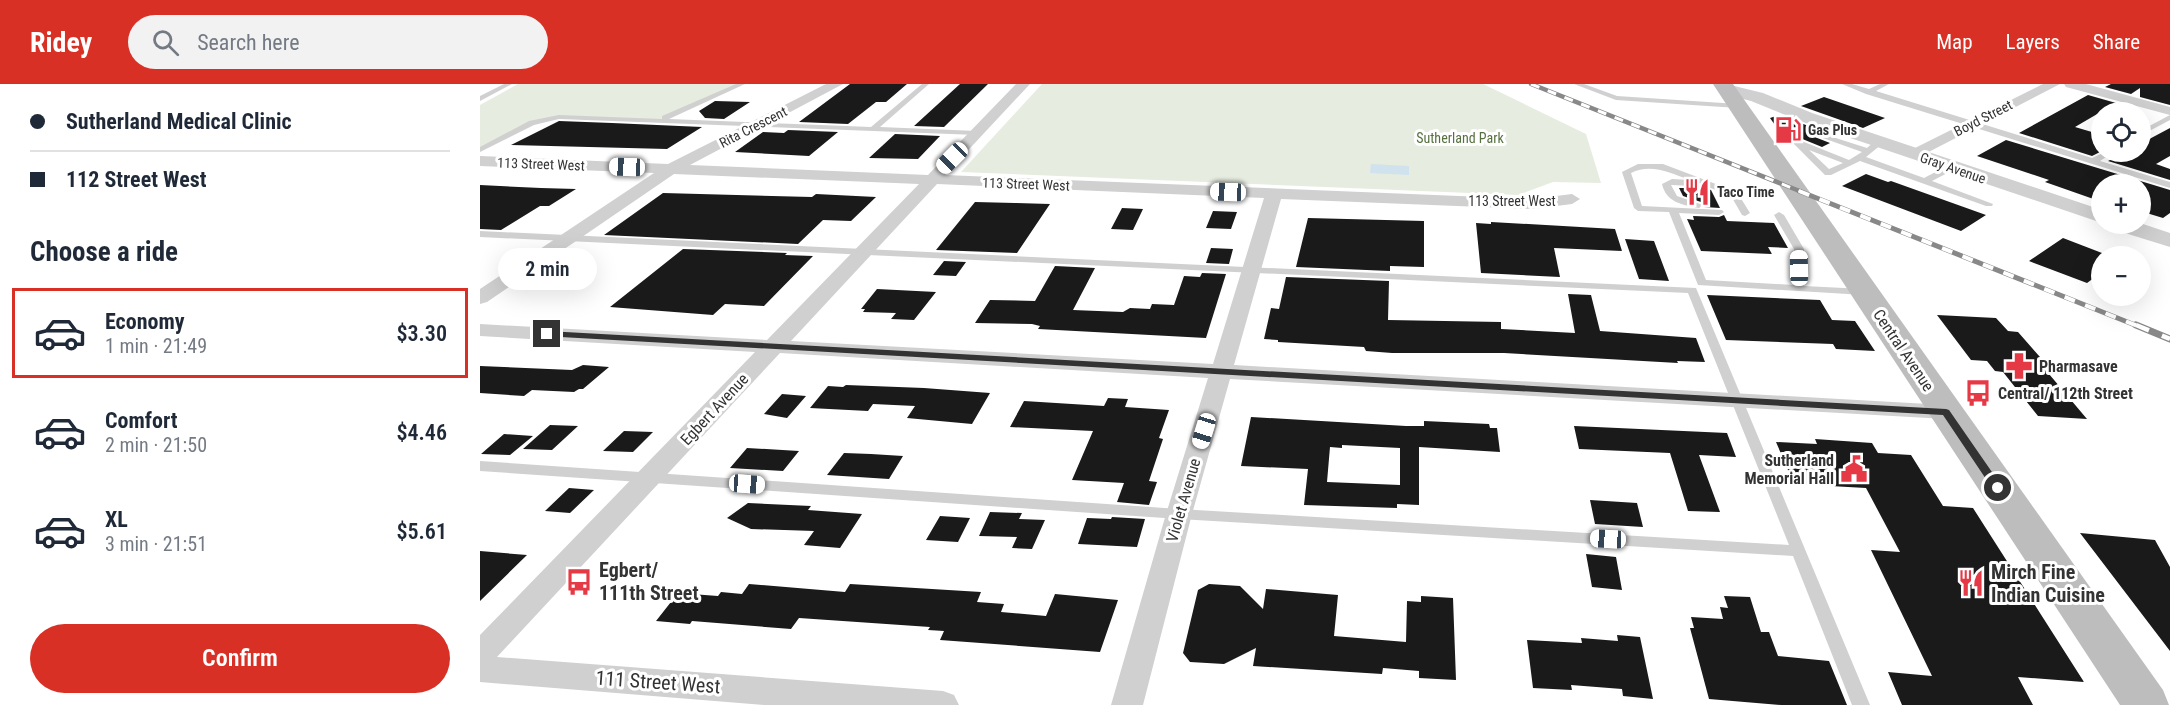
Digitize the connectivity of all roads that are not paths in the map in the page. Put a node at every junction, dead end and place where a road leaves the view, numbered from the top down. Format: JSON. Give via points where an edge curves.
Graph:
{"nodes":[{"id":1,"x":509,"y":84,"type":"edge"},
{"id":2,"x":742,"y":84,"type":"edge"},
{"id":3,"x":836,"y":84,"type":"edge"},
{"id":4,"x":926,"y":84,"type":"edge"},
{"id":5,"x":1023,"y":84,"type":"edge"},
{"id":6,"x":1577,"y":84,"type":"edge"},
{"id":7,"x":1845,"y":84,"type":"edge"},
{"id":8,"x":1886,"y":84,"type":"edge"},
{"id":9,"x":2053,"y":84,"type":"edge"},
{"id":10,"x":2071,"y":84,"type":"edge"},
{"id":11,"x":1869,"y":92,"type":"junction"},
{"id":12,"x":1729,"y":93,"type":"edge"},
{"id":13,"x":480,"y":99,"type":"edge"},
{"id":14,"x":2170,"y":111,"type":"edge"},
{"id":15,"x":2170,"y":117,"type":"edge"},
{"id":16,"x":661,"y":120,"type":"junction"},
{"id":17,"x":1971,"y":124,"type":"junction"},
{"id":18,"x":758,"y":125,"type":"junction"},
{"id":19,"x":2151,"y":128,"type":"edge"},
{"id":20,"x":873,"y":129,"type":"junction"},
{"id":21,"x":977,"y":133,"type":"junction"},
{"id":22,"x":480,"y":150,"type":"edge"},
{"id":23,"x":1869,"y":150,"type":"junction"},
{"id":24,"x":1914,"y":154,"type":"junction"},
{"id":25,"x":2091,"y":160,"type":"edge"},
{"id":26,"x":480,"y":161,"type":"edge"},
{"id":27,"x":2096,"y":162,"type":"edge"},
{"id":28,"x":1850,"y":163,"type":"junction"},
{"id":29,"x":1952,"y":167,"type":"junction"},
{"id":30,"x":670,"y":169,"type":"junction"},
{"id":31,"x":930,"y":180,"type":"junction"},
{"id":32,"x":1926,"y":181,"type":"junction"},
{"id":33,"x":1704,"y":183,"type":"junction"},
{"id":34,"x":2170,"y":185,"type":"edge"},
{"id":35,"x":1274,"y":194,"type":"junction"},
{"id":36,"x":1572,"y":199,"type":"dead end"},
{"id":37,"x":1989,"y":204,"type":"dead end"},
{"id":38,"x":1673,"y":210,"type":"junction"},
{"id":39,"x":1745,"y":213,"type":"dead end"},
{"id":40,"x":2091,"y":213,"type":"edge"},
{"id":41,"x":1779,"y":215,"type":"dead end"},
{"id":42,"x":480,"y":234,"type":"edge"},
{"id":43,"x":2151,"y":234,"type":"edge"},
{"id":44,"x":568,"y":238,"type":"junction"},
{"id":45,"x":2170,"y":240,"type":"edge"},
{"id":46,"x":862,"y":251,"type":"junction"},
{"id":47,"x":1253,"y":270,"type":"junction"},
{"id":48,"x":1799,"y":288,"type":"junction"},
{"id":49,"x":1865,"y":292,"type":"junction"},
{"id":50,"x":480,"y":298,"type":"edge"},
{"id":51,"x":480,"y":330,"type":"edge"},
{"id":52,"x":770,"y":348,"type":"junction"},
{"id":53,"x":1222,"y":370,"type":"junction"},
{"id":54,"x":1737,"y":398,"type":"junction"},
{"id":55,"x":1946,"y":412,"type":"junction"},
{"id":56,"x":480,"y":466,"type":"edge"},
{"id":57,"x":650,"y":478,"type":"junction"},
{"id":58,"x":1179,"y":514,"type":"junction"},
{"id":59,"x":1799,"y":551,"type":"junction"},
{"id":60,"x":480,"y":655,"type":"edge"},
{"id":61,"x":480,"y":669,"type":"edge"},
{"id":62,"x":943,"y":705,"type":"edge"},
{"id":63,"x":1127,"y":705,"type":"edge"},
{"id":64,"x":1861,"y":705,"type":"edge"},
{"id":65,"x":2146,"y":705,"type":"edge"}],
"edges":[{"from":1,"to":13,"type":"lane"},
{"from":2,"to":16,"type":"lane"},
{"from":3,"to":18,"type":"street","name":"Rita Crescent"},
{"from":4,"to":20,"type":"lane"},
{"from":5,"to":21,"type":"street","name":"Egbert Avenue"},
{"from":6,"to":12,"type":"lane","via":[[1616,98]]},
{"from":7,"to":11,"type":"lane"},
{"from":8,"to":11,"type":"lane"},
{"from":9,"to":17,"type":"street","name":"Boyd Street"},
{"from":10,"to":14,"type":"street"},
{"from":11,"to":17,"type":"lane"},
{"from":12,"to":23,"type":"street","name":"Gray Avenue"},
{"from":12,"to":49,"type":"main road","name":"Central Avenue"},
{"from":15,"to":19,"type":"lane"},
{"from":16,"to":18,"type":"lane"},
{"from":16,"to":22,"type":"lane","via":[[559,117],[532,123]]},
{"from":17,"to":24,"type":"street","name":"Boyd Street"},
{"from":17,"to":25,"type":"lane"},
{"from":18,"to":20,"type":"lane"},
{"from":18,"to":30,"type":"street","name":"Rita Crescent"},
{"from":20,"to":21,"type":"lane"},
{"from":21,"to":31,"type":"street","name":"Egbert Avenue"},
{"from":23,"to":24,"type":"street","name":"Gray Avenue"},
{"from":23,"to":28,"type":"lane"},
{"from":23,"to":32,"type":"lane"},
{"from":24,"to":29,"type":"street","name":"Gray Avenue"},
{"from":26,"to":30,"type":"street","name":"113 Street West"},
{"from":27,"to":34,"type":"lane"},
{"from":28,"to":28,"type":"lane","via":[[1828,173],[1798,141],[1813,146]]},
{"from":29,"to":32,"type":"lane"},
{"from":29,"to":40,"type":"street","name":"Gray Avenue"},
{"from":30,"to":31,"type":"street","name":"113 Street West"},
{"from":30,"to":44,"type":"street","name":"Rita Crescent"},
{"from":31,"to":35,"type":"street","name":"113 Street West"},
{"from":31,"to":46,"type":"street","name":"Egbert Avenue"},
{"from":32,"to":37,"type":"lane"},
{"from":33,"to":38,"type":"lane","via":[[1666,184],[1672,198],[1719,212]]},
{"from":33,"to":38,"type":"lane","via":[[1660,166],[1638,166],[1626,172],[1638,208]]},
{"from":33,"to":39,"type":"lane","via":[[1734,194]]},
{"from":35,"to":36,"type":"street","name":"113 Street West","via":[[1532,204]]},
{"from":35,"to":47,"type":"street","name":"Violet Avenue"},
{"from":38,"to":48,"type":"lane","via":[[1702,283]]},
{"from":41,"to":48,"type":"lane","via":[[1799,249]]},
{"from":42,"to":44,"type":"lane"},
{"from":43,"to":45,"type":"street"},
{"from":44,"to":46,"type":"lane"},
{"from":44,"to":50,"type":"street","name":"Rita Crescent"},
{"from":46,"to":47,"type":"lane"},
{"from":46,"to":52,"type":"street","name":"Egbert Avenue"},
{"from":47,"to":53,"type":"street","name":"Violet Avenue"},
{"from":47,"to":54,"type":"lane","via":[[1692,290]]},
{"from":48,"to":49,"type":"lane"},
{"from":49,"to":55,"type":"main road","name":"Central Avenue"},
{"from":51,"to":52,"type":"street"},
{"from":52,"to":53,"type":"street"},
{"from":52,"to":57,"type":"street","name":"Egbert Avenue"},
{"from":53,"to":54,"type":"street"},
{"from":53,"to":58,"type":"street","name":"Violet Avenue"},
{"from":54,"to":55,"type":"street"},
{"from":54,"to":59,"type":"lane"},
{"from":55,"to":65,"type":"main road","name":"Central Avenue"},
{"from":56,"to":57,"type":"lane"},
{"from":57,"to":58,"type":"lane"},
{"from":57,"to":60,"type":"street","name":"Egbert Avenue"},
{"from":58,"to":59,"type":"lane"},
{"from":58,"to":63,"type":"street","name":"Violet Avenue"},
{"from":59,"to":64,"type":"lane"},
{"from":61,"to":62,"type":"street","name":"111 Street West"}]}
